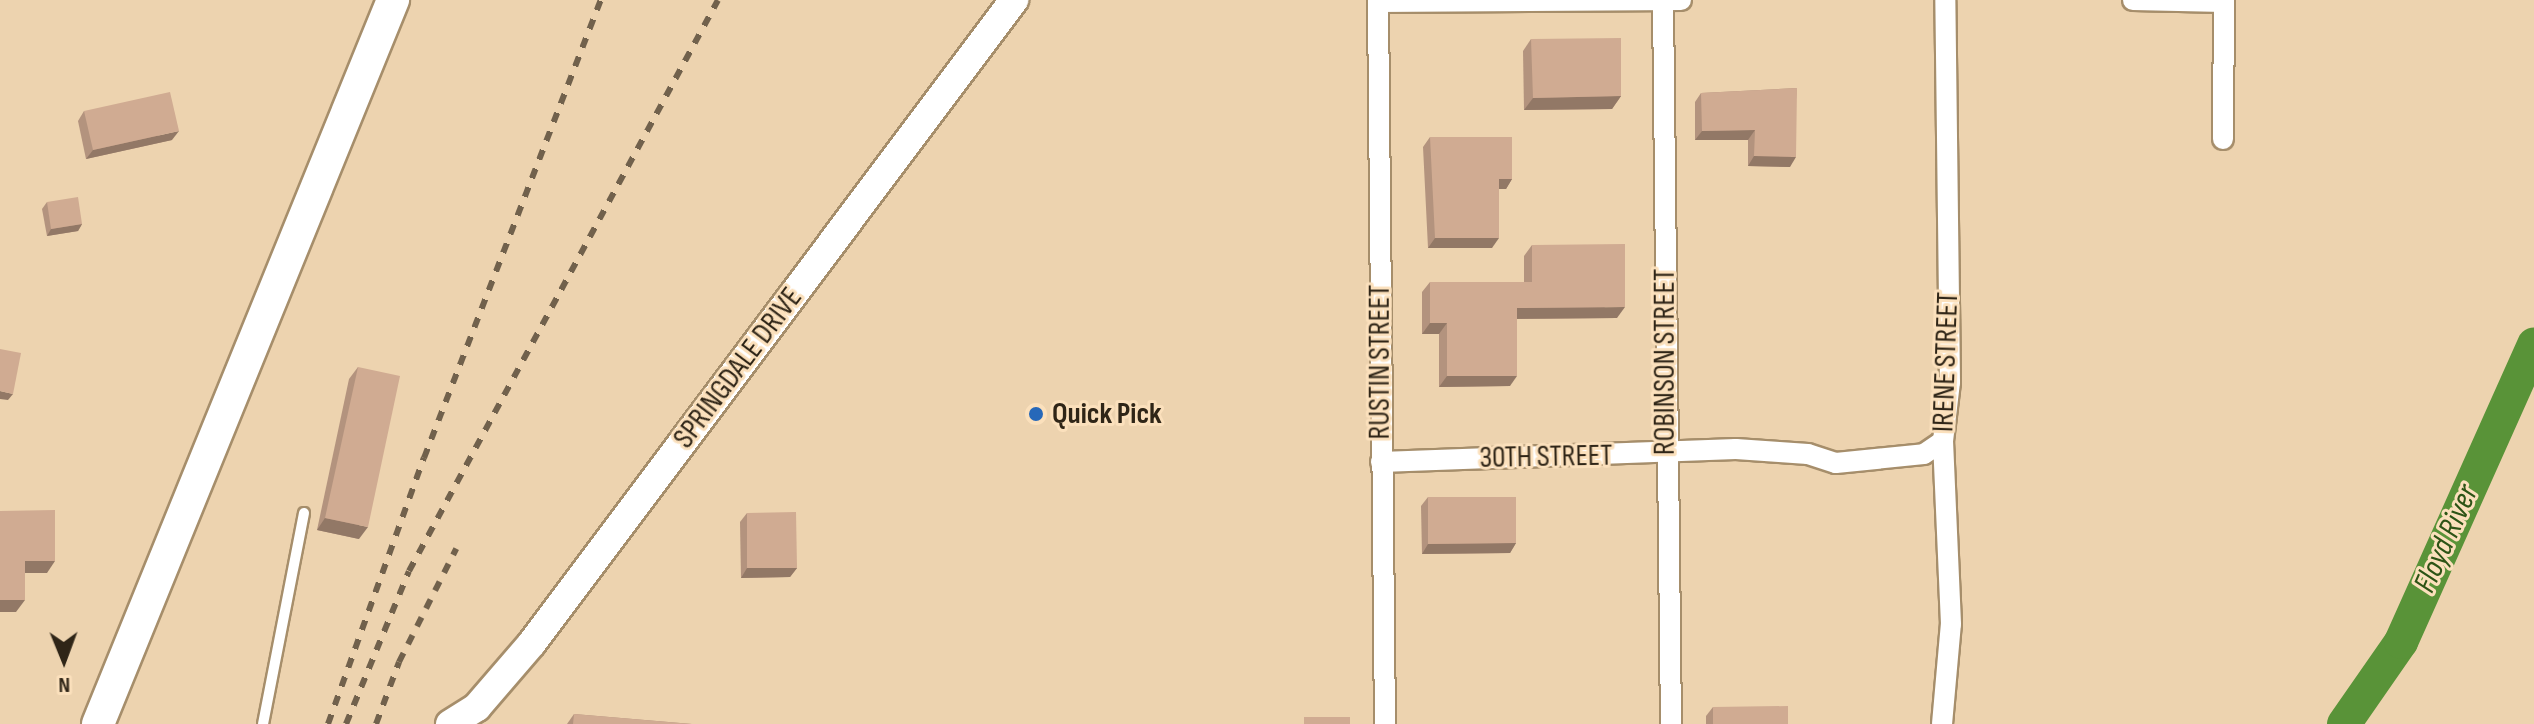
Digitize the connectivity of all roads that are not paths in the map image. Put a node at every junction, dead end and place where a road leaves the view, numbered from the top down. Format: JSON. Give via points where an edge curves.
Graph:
{"nodes":[{"id":1,"x":393,"y":0,"type":"edge"},
{"id":2,"x":1014,"y":0,"type":"edge"},
{"id":3,"x":1663,"y":0,"type":"edge"},
{"id":4,"x":1681,"y":0,"type":"edge"},
{"id":5,"x":1945,"y":0,"type":"edge"},
{"id":6,"x":2133,"y":0,"type":"edge"},
{"id":7,"x":1378,"y":1,"type":"edge"},
{"id":8,"x":2224,"y":1,"type":"edge"},
{"id":9,"x":2223,"y":139,"type":"dead end"},
{"id":10,"x":1943,"y":441,"type":"junction"},
{"id":11,"x":1664,"y":455,"type":"junction"},
{"id":12,"x":1381,"y":462,"type":"junction"},
{"id":13,"x":304,"y":513,"type":"dead end"},
{"id":14,"x":98,"y":724,"type":"edge"},
{"id":15,"x":263,"y":724,"type":"edge"},
{"id":16,"x":450,"y":724,"type":"edge"},
{"id":17,"x":1385,"y":724,"type":"edge"},
{"id":18,"x":1671,"y":724,"type":"edge"},
{"id":19,"x":1942,"y":724,"type":"edge"}],
"edges":[{"from":1,"to":14,"type":"main road"},
{"from":2,"to":16,"type":"street","name":"SPRINGDALE DRIVE","via":[[532,643],[477,707]]},
{"from":3,"to":4,"type":"street"},
{"from":3,"to":7,"type":"street"},
{"from":3,"to":11,"type":"street","name":"ROBINSON STREET"},
{"from":5,"to":10,"type":"street","name":"IRENE STREET","via":[[1950,382]]},
{"from":6,"to":8,"type":"street"},
{"from":7,"to":12,"type":"street","name":"RUSTIN STREET"},
{"from":8,"to":9,"type":"street"},
{"from":10,"to":11,"type":"street","name":"30TH STREET","via":[[1924,454],[1836,463],[1808,454],[1736,449]]},
{"from":10,"to":19,"type":"street","name":"IRENE STREET","via":[[1951,624]]},
{"from":11,"to":12,"type":"street","name":"30TH STREET"},
{"from":11,"to":18,"type":"street","name":"ROBINSON STREET"},
{"from":12,"to":17,"type":"street","name":"RUSTIN STREET"},
{"from":13,"to":15,"type":"lane"}]}
